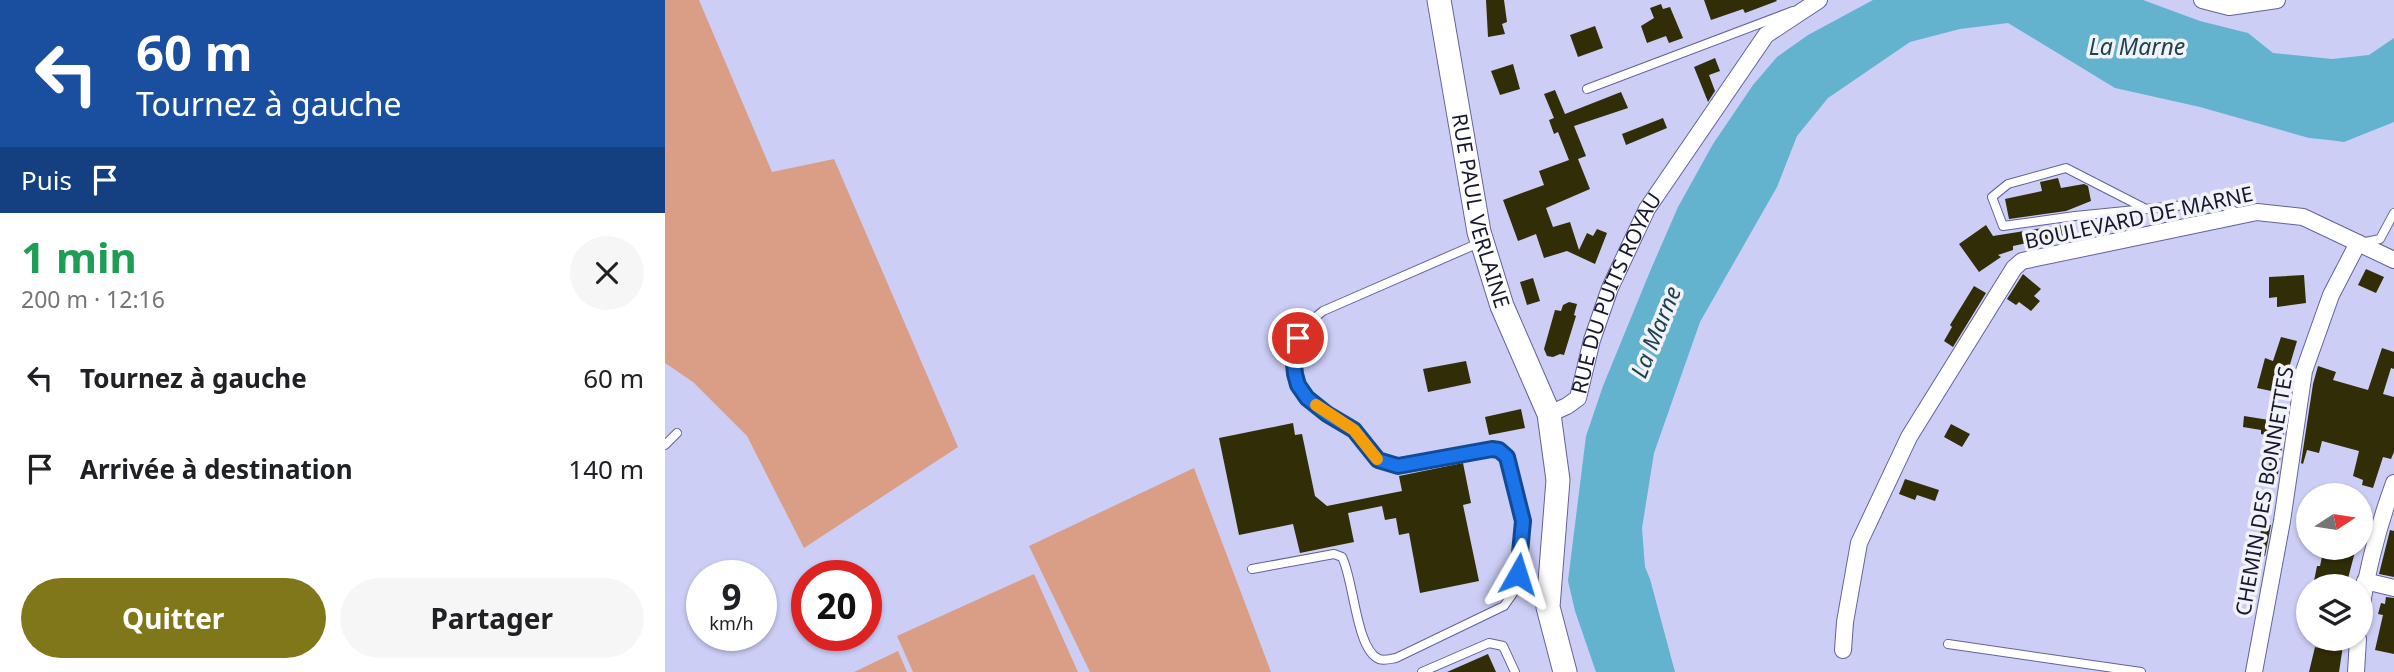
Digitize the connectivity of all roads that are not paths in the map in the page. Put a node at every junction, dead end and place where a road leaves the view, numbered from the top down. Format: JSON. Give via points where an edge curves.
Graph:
{"nodes":[{"id":1,"x":1439,"y":0,"type":"edge"},
{"id":2,"x":2202,"y":0,"type":"edge"},
{"id":3,"x":2277,"y":0,"type":"edge"},
{"id":4,"x":1817,"y":1,"type":"edge"},
{"id":5,"x":1587,"y":89,"type":"dead end"},
{"id":6,"x":2147,"y":209,"type":"junction"},
{"id":7,"x":2394,"y":213,"type":"edge"},
{"id":8,"x":2243,"y":215,"type":"junction"},
{"id":9,"x":1482,"y":242,"type":"junction"},
{"id":10,"x":2358,"y":243,"type":"junction"},
{"id":11,"x":2394,"y":260,"type":"edge"},
{"id":12,"x":1549,"y":414,"type":"junction"},
{"id":13,"x":677,"y":433,"type":"dead end"},
{"id":14,"x":665,"y":445,"type":"edge"},
{"id":15,"x":2394,"y":483,"type":"edge"},
{"id":16,"x":1252,"y":569,"type":"dead end"},
{"id":17,"x":2367,"y":574,"type":"edge"},
{"id":18,"x":2373,"y":583,"type":"edge"},
{"id":19,"x":2394,"y":588,"type":"edge"},
{"id":20,"x":1948,"y":644,"type":"dead end"},
{"id":21,"x":1843,"y":650,"type":"dead end"},
{"id":22,"x":2357,"y":651,"type":"edge"},
{"id":23,"x":1423,"y":672,"type":"edge"},
{"id":24,"x":1515,"y":672,"type":"edge"},
{"id":25,"x":1565,"y":672,"type":"edge"},
{"id":26,"x":2141,"y":672,"type":"edge"},
{"id":27,"x":2254,"y":672,"type":"edge"},
{"id":28,"x":2356,"y":672,"type":"edge"}],
"edges":[{"from":1,"to":9,"type":"street","name":"RUE PAUL VERLAINE"},
{"from":2,"to":3,"type":"street","via":[[2229,7]]},
{"from":4,"to":5,"type":"lane"},
{"from":4,"to":12,"type":"street","name":"RUE DU PUITS ROYAU","via":[[1766,35],[1647,209],[1596,327],[1578,398]]},
{"from":6,"to":6,"type":"lane","via":[[2003,226],[1992,197],[2008,184],[2066,168]]},
{"from":6,"to":8,"type":"lane","via":[[2216,202]]},
{"from":7,"to":10,"type":"lane","via":[[2380,239]]},
{"from":8,"to":10,"type":"street","name":"BOULEVARD DE MARNE","via":[[2303,217]]},
{"from":8,"to":21,"type":"street","name":"BOULEVARD DE MARNE","via":[[2022,261],[2014,268],[1909,437],[1859,542]]},
{"from":9,"to":12,"type":"street","name":"RUE PAUL VERLAINE","via":[[1502,306]]},
{"from":9,"to":16,"type":"lane","via":[[1323,311],[1298,338],[1293,353],[1298,385],[1307,398],[1354,430],[1385,464],[1398,466],[1492,449],[1507,457],[1523,521],[1516,589],[1504,606],[1382,660],[1372,654],[1362,634],[1342,557],[1334,554]]},
{"from":10,"to":11,"type":"street","name":"BOULEVARD DE MARNE"},
{"from":10,"to":27,"type":"street","name":"CHEMIN DES BONNETTES","via":[[2331,295],[2304,371]]},
{"from":12,"to":25,"type":"street","name":"RUE DU PUITS ROYAU","via":[[1558,480],[1548,607]]},
{"from":13,"to":14,"type":"lane"},
{"from":15,"to":17,"type":"street"},
{"from":18,"to":19,"type":"street"},
{"from":20,"to":26,"type":"lane"},
{"from":22,"to":28,"type":"street"},
{"from":23,"to":24,"type":"lane","via":[[1489,643],[1503,646]]}]}
